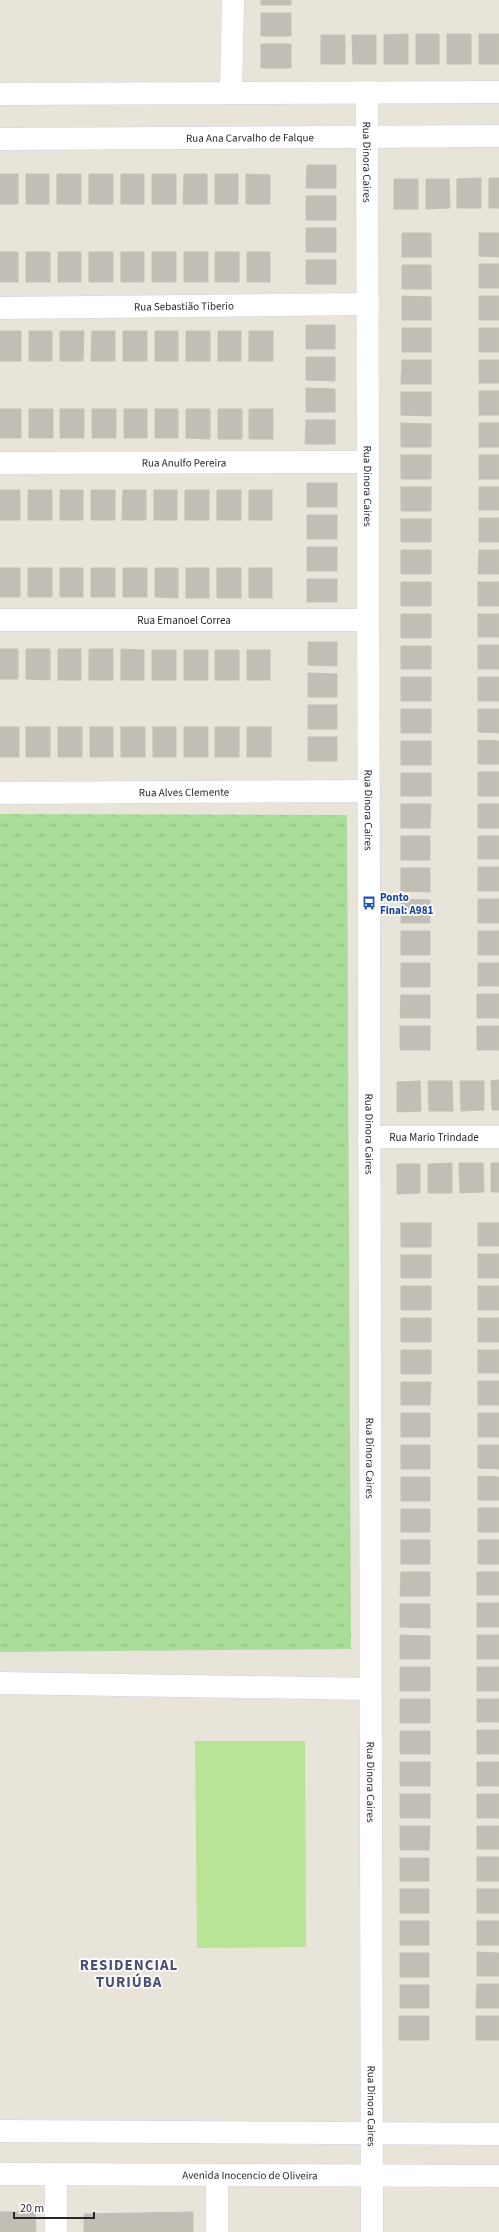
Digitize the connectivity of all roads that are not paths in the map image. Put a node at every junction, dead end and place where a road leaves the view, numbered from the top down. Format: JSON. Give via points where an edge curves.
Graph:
{"nodes":[{"id":1,"x":233,"y":0,"type":"edge"},
{"id":2,"x":367,"y":92,"type":"junction"},
{"id":3,"x":499,"y":92,"type":"edge"},
{"id":4,"x":231,"y":93,"type":"junction"},
{"id":5,"x":0,"y":94,"type":"edge"},
{"id":6,"x":499,"y":136,"type":"edge"},
{"id":7,"x":367,"y":137,"type":"junction"},
{"id":8,"x":0,"y":139,"type":"edge"},
{"id":9,"x":368,"y":304,"type":"junction"},
{"id":10,"x":0,"y":308,"type":"edge"},
{"id":11,"x":368,"y":462,"type":"junction"},
{"id":12,"x":0,"y":463,"type":"edge"},
{"id":13,"x":0,"y":620,"type":"edge"},
{"id":14,"x":368,"y":620,"type":"junction"},
{"id":15,"x":369,"y":791,"type":"junction"},
{"id":16,"x":0,"y":793,"type":"edge"},
{"id":17,"x":369,"y":1137,"type":"junction"},
{"id":18,"x":499,"y":1137,"type":"edge"},
{"id":19,"x":0,"y":1683,"type":"edge"},
{"id":20,"x":370,"y":1690,"type":"junction"},
{"id":21,"x":0,"y":2131,"type":"edge"},
{"id":22,"x":371,"y":2133,"type":"junction"},
{"id":23,"x":499,"y":2134,"type":"edge"},
{"id":24,"x":0,"y":2174,"type":"edge"},
{"id":25,"x":56,"y":2174,"type":"junction"},
{"id":26,"x":217,"y":2176,"type":"junction"},
{"id":27,"x":371,"y":2176,"type":"junction"},
{"id":28,"x":499,"y":2176,"type":"edge"},
{"id":29,"x":56,"y":2232,"type":"edge"},
{"id":30,"x":217,"y":2232,"type":"edge"},
{"id":31,"x":372,"y":2232,"type":"edge"}],
"edges":[{"from":1,"to":4,"type":"street"},
{"from":2,"to":3,"type":"street"},
{"from":2,"to":4,"type":"street"},
{"from":2,"to":7,"type":"street","name":"Rua Dinora Caires"},
{"from":4,"to":5,"type":"street"},
{"from":6,"to":7,"type":"street","name":"Rua Ana Carvalho de Falque"},
{"from":7,"to":8,"type":"street","name":"Rua Ana Carvalho de Falque"},
{"from":7,"to":9,"type":"street","name":"Rua Dinora Caires"},
{"from":9,"to":10,"type":"street","name":"Rua Sebastião Tiberio"},
{"from":9,"to":11,"type":"street","name":"Rua Dinora Caires"},
{"from":11,"to":12,"type":"street","name":"Rua Anulfo Pereira"},
{"from":11,"to":14,"type":"street","name":"Rua Dinora Caires"},
{"from":13,"to":14,"type":"street","name":"Rua Emanoel Correa"},
{"from":14,"to":15,"type":"street","name":"Rua Dinora Caires"},
{"from":15,"to":16,"type":"street","name":"Rua Alves Clemente"},
{"from":15,"to":17,"type":"street","name":"Rua Dinora Caires"},
{"from":17,"to":18,"type":"street","name":"Rua Mario Trindade"},
{"from":17,"to":20,"type":"street","name":"Rua Dinora Caires"},
{"from":19,"to":20,"type":"street"},
{"from":20,"to":22,"type":"street","name":"Rua Dinora Caires"},
{"from":21,"to":22,"type":"street"},
{"from":22,"to":23,"type":"street"},
{"from":22,"to":27,"type":"street","name":"Rua Dinora Caires"},
{"from":24,"to":25,"type":"street","name":"Avenida Inocencio de Oliveira"},
{"from":25,"to":26,"type":"street","name":"Avenida Inocencio de Oliveira"},
{"from":25,"to":29,"type":"street"},
{"from":26,"to":27,"type":"street","name":"Avenida Inocencio de Oliveira"},
{"from":26,"to":30,"type":"street"},
{"from":27,"to":28,"type":"street","name":"Avenida Inocencio de Oliveira"},
{"from":27,"to":31,"type":"street","name":"Rua Dinora Caires"}]}
